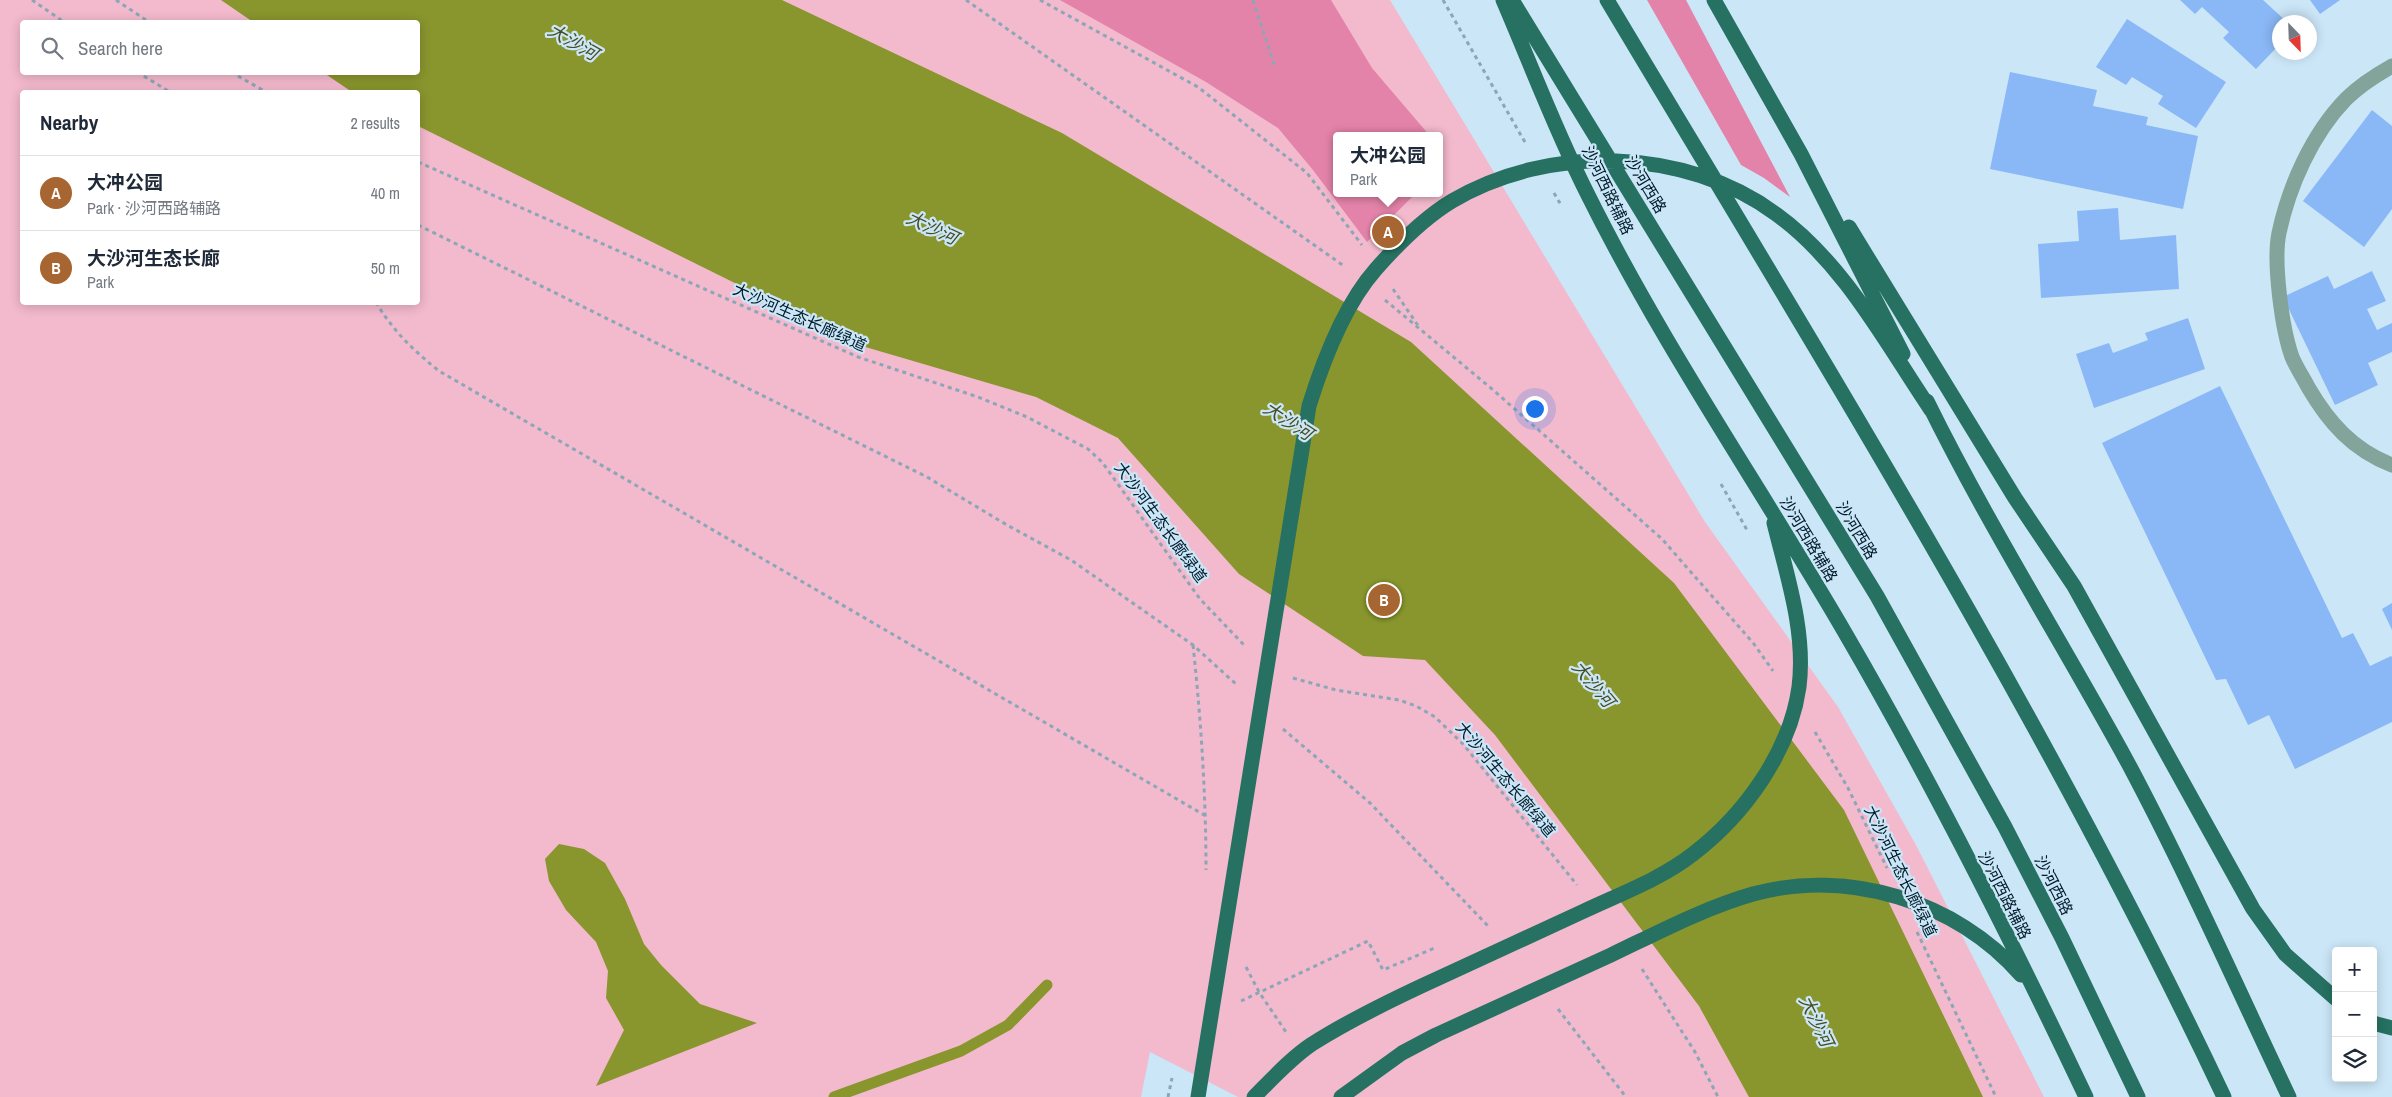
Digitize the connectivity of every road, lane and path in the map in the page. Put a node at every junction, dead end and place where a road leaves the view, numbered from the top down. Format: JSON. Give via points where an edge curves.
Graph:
{"nodes":[{"id":1,"x":32,"y":0,"type":"edge"},
{"id":2,"x":116,"y":0,"type":"edge"},
{"id":3,"x":1040,"y":0,"type":"edge"},
{"id":4,"x":1253,"y":0,"type":"edge"},
{"id":5,"x":1503,"y":0,"type":"edge"},
{"id":6,"x":1512,"y":0,"type":"edge"},
{"id":7,"x":1608,"y":0,"type":"edge"},
{"id":8,"x":1714,"y":0,"type":"edge"},
{"id":9,"x":61,"y":20,"type":"edge"},
{"id":10,"x":147,"y":20,"type":"edge"},
{"id":11,"x":2392,"y":66,"type":"edge"},
{"id":12,"x":1276,"y":67,"type":"dead end"},
{"id":13,"x":142,"y":75,"type":"edge"},
{"id":14,"x":236,"y":75,"type":"edge"},
{"id":15,"x":167,"y":90,"type":"edge"},
{"id":16,"x":262,"y":90,"type":"edge"},
{"id":17,"x":1801,"y":154,"type":"junction"},
{"id":18,"x":420,"y":163,"type":"edge"},
{"id":19,"x":420,"y":226,"type":"edge"},
{"id":20,"x":1368,"y":253,"type":"dead end"},
{"id":21,"x":1390,"y":284,"type":"dead end"},
{"id":22,"x":378,"y":305,"type":"edge"},
{"id":23,"x":1422,"y":331,"type":"dead end"},
{"id":24,"x":1931,"y":410,"type":"junction"},
{"id":25,"x":2392,"y":465,"type":"edge"},
{"id":26,"x":1770,"y":507,"type":"junction"},
{"id":27,"x":1730,"y":618,"type":"dead end"},
{"id":28,"x":1193,"y":645,"type":"junction"},
{"id":29,"x":1249,"y":650,"type":"dead end"},
{"id":30,"x":1776,"y":662,"type":"dead end"},
{"id":31,"x":1288,"y":676,"type":"dead end"},
{"id":32,"x":1242,"y":690,"type":"dead end"},
{"id":33,"x":1276,"y":722,"type":"dead end"},
{"id":34,"x":1812,"y":728,"type":"dead end"},
{"id":35,"x":1206,"y":816,"type":"junction"},
{"id":36,"x":1888,"y":869,"type":"dead end"},
{"id":37,"x":1206,"y":878,"type":"dead end"},
{"id":38,"x":1580,"y":884,"type":"dead end"},
{"id":39,"x":1572,"y":888,"type":"dead end"},
{"id":40,"x":1580,"y":890,"type":"dead end"},
{"id":41,"x":1496,"y":922,"type":"dead end"},
{"id":42,"x":1479,"y":929,"type":"dead end"},
{"id":43,"x":1916,"y":930,"type":"dead end"},
{"id":44,"x":1493,"y":932,"type":"dead end"},
{"id":45,"x":1446,"y":943,"type":"dead end"},
{"id":46,"x":1637,"y":962,"type":"dead end"},
{"id":47,"x":1246,"y":966,"type":"dead end"},
{"id":48,"x":2036,"y":993,"type":"junction"},
{"id":49,"x":2332,"y":996,"type":"edge"},
{"id":50,"x":1553,"y":1003,"type":"dead end"},
{"id":51,"x":2377,"y":1024,"type":"edge"},
{"id":52,"x":2392,"y":1028,"type":"edge"},
{"id":53,"x":1198,"y":1097,"type":"edge"},
{"id":54,"x":1254,"y":1097,"type":"edge"},
{"id":55,"x":1341,"y":1097,"type":"edge"},
{"id":56,"x":1626,"y":1097,"type":"edge"},
{"id":57,"x":1718,"y":1097,"type":"edge"},
{"id":58,"x":1996,"y":1097,"type":"edge"},
{"id":59,"x":2086,"y":1097,"type":"edge"},
{"id":60,"x":2138,"y":1097,"type":"edge"},
{"id":61,"x":2224,"y":1097,"type":"edge"},
{"id":62,"x":2289,"y":1097,"type":"edge"}],
"edges":[{"from":1,"to":9,"type":"path"},
{"from":2,"to":10,"type":"path"},
{"from":3,"to":20,"type":"path","via":[[1198,86],[1307,173]]},
{"from":4,"to":12,"type":"path"},
{"from":5,"to":26,"type":"main road","name":"沙河西路辅路","via":[[1587,194],[1645,300]]},
{"from":6,"to":60,"type":"main road","name":"沙河西路","via":[[1882,605],[2023,861]]},
{"from":7,"to":61,"type":"main road","via":[[1986,640],[2133,910]]},
{"from":8,"to":17,"type":"main road"},
{"from":11,"to":25,"type":"lane","via":[[2346,99],[2318,134],[2289,200],[2279,235],[2282,319],[2292,358],[2337,430],[2370,456]]},
{"from":13,"to":15,"type":"path"},
{"from":14,"to":16,"type":"path"},
{"from":17,"to":24,"type":"main road"},
{"from":17,"to":49,"type":"main road","via":[[1881,277],[2015,498],[2074,586],[2254,909],[2284,954]]},
{"from":18,"to":29,"type":"path","name":"大沙河生态长廊绿道","via":[[858,357],[978,397],[1080,444],[1102,462],[1211,613]]},
{"from":19,"to":28,"type":"path","via":[[927,477],[1071,560]]},
{"from":21,"to":23,"type":"path"},
{"from":22,"to":35,"type":"path","via":[[409,346],[440,371]]},
{"from":24,"to":53,"type":"main road","via":[[1829,262],[1793,227],[1747,196],[1689,173],[1622,160],[1548,166],[1484,185],[1421,224],[1374,271],[1340,325],[1321,366],[1309,406]]},
{"from":24,"to":62,"type":"main road","via":[[2176,856]]},
{"from":26,"to":48,"type":"main road","name":"沙河西路辅路","via":[[1914,758]]},
{"from":26,"to":54,"type":"main road","via":[[1791,591],[1800,648],[1799,688],[1788,727],[1772,763],[1722,828],[1693,855],[1653,879],[1407,993],[1310,1045]]},
{"from":27,"to":30,"type":"path","via":[[1754,644],[1775,676]]},
{"from":28,"to":32,"type":"path"},
{"from":28,"to":35,"type":"path"},
{"from":31,"to":40,"type":"path","name":"大沙河生态长廊绿道","via":[[1336,690],[1400,700],[1435,717],[1463,744]]},
{"from":33,"to":44,"type":"path","via":[[1370,803]]},
{"from":34,"to":36,"type":"path","name":"大沙河生态长廊绿道","via":[[1848,788]]},
{"from":35,"to":37,"type":"path"},
{"from":38,"to":39,"type":"path"},
{"from":41,"to":42,"type":"path"},
{"from":43,"to":58,"type":"path","name":"大沙河生态长廊绿道"},
{"from":45,"to":47,"type":"path","via":[[1383,970],[1368,941],[1259,992]]},
{"from":46,"to":57,"type":"path","via":[[1694,1052]]},
{"from":48,"to":55,"type":"main road","via":[[1983,939],[1938,912],[1882,892],[1835,886],[1779,888],[1704,912],[1436,1035],[1402,1053]]},
{"from":48,"to":59,"type":"main road","name":"沙河西路辅路"},
{"from":50,"to":56,"type":"path"},
{"from":51,"to":52,"type":"main road"}]}
